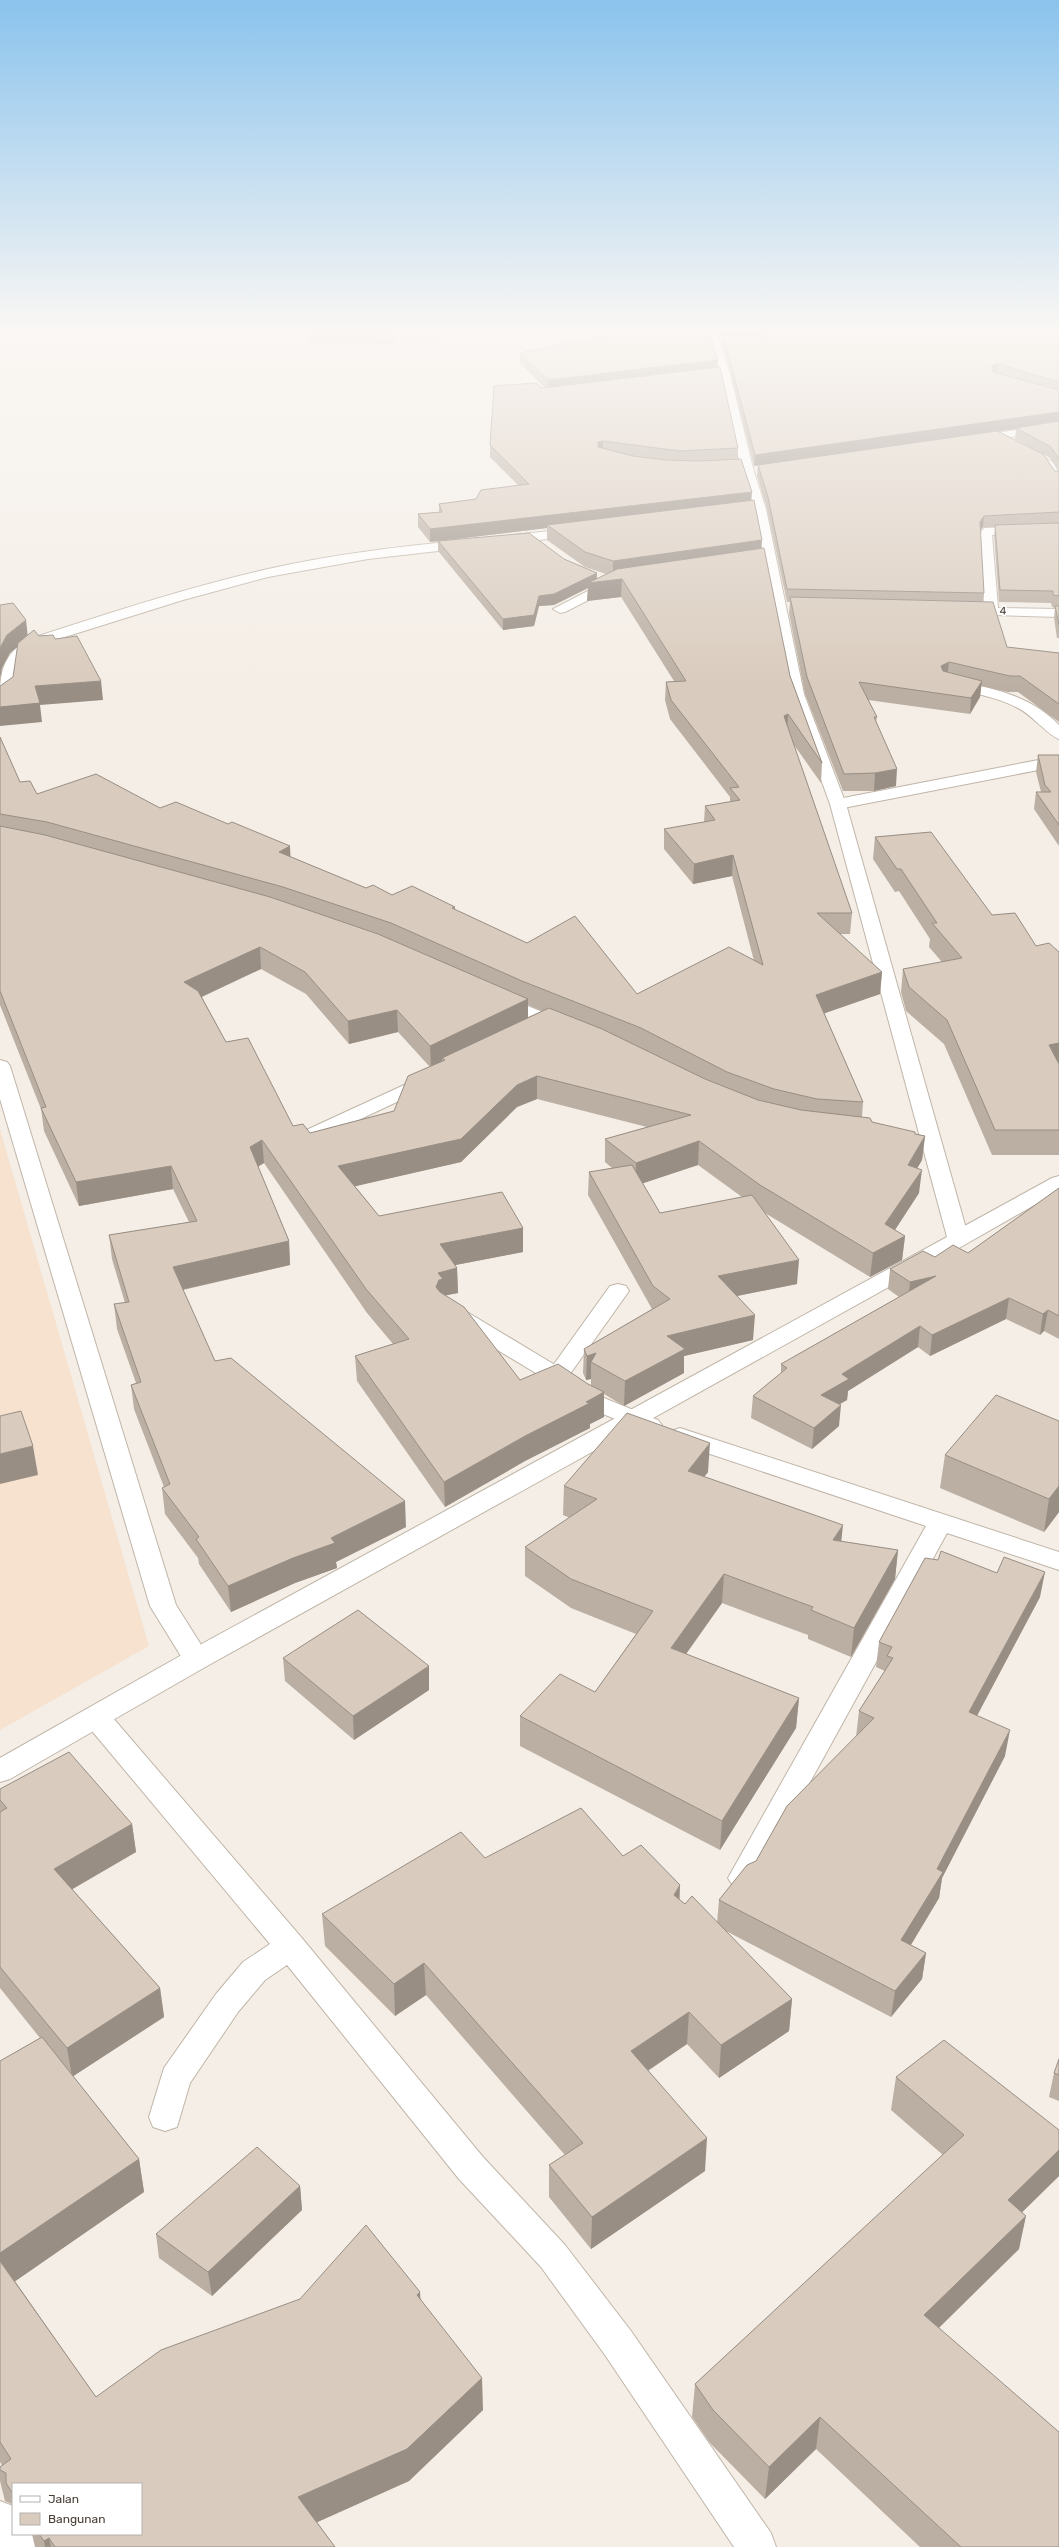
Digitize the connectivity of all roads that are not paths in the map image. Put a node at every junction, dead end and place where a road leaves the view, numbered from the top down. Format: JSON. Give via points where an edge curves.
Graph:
{"nodes":[{"id":1,"x":742,"y":450,"type":"edge"},
{"id":2,"x":1024,"y":450,"type":"edge"},
{"id":3,"x":1059,"y":478,"type":"edge"},
{"id":4,"x":1059,"y":529,"type":"edge"},
{"id":5,"x":587,"y":530,"type":"edge"},
{"id":6,"x":532,"y":537,"type":"junction"},
{"id":7,"x":544,"y":546,"type":"edge"},
{"id":8,"x":594,"y":578,"type":"edge"},
{"id":9,"x":627,"y":580,"type":"edge"},
{"id":10,"x":613,"y":582,"type":"junction"},
{"id":11,"x":560,"y":609,"type":"dead end"},
{"id":12,"x":952,"y":610,"type":"edge"},
{"id":13,"x":991,"y":611,"type":"junction"},
{"id":14,"x":1059,"y":613,"type":"edge"},
{"id":15,"x":947,"y":683,"type":"edge"},
{"id":16,"x":0,"y":701,"type":"edge"},
{"id":17,"x":1059,"y":734,"type":"edge"},
{"id":18,"x":1059,"y":761,"type":"edge"},
{"id":19,"x":838,"y":804,"type":"junction"},
{"id":20,"x":481,"y":992,"type":"edge"},
{"id":21,"x":548,"y":1021,"type":"junction"},
{"id":22,"x":527,"y":1031,"type":"edge"},
{"id":23,"x":580,"y":1033,"type":"edge"},
{"id":24,"x":0,"y":1066,"type":"edge"},
{"id":25,"x":444,"y":1072,"type":"edge"},
{"id":26,"x":309,"y":1136,"type":"edge"},
{"id":27,"x":1059,"y":1182,"type":"edge"},
{"id":28,"x":958,"y":1239,"type":"junction"},
{"id":29,"x":618,"y":1290,"type":"dead end"},
{"id":30,"x":449,"y":1310,"type":"edge"},
{"id":31,"x":557,"y":1376,"type":"junction"},
{"id":32,"x":633,"y":1420,"type":"junction"},
{"id":33,"x":941,"y":1522,"type":"junction"},
{"id":34,"x":1059,"y":1561,"type":"edge"},
{"id":35,"x":197,"y":1659,"type":"junction"},
{"id":36,"x":97,"y":1718,"type":"junction"},
{"id":37,"x":0,"y":1771,"type":"edge"},
{"id":38,"x":743,"y":1878,"type":"edge"},
{"id":39,"x":290,"y":1946,"type":"junction"},
{"id":40,"x":165,"y":2117,"type":"dead end"},
{"id":41,"x":0,"y":2520,"type":"edge"},
{"id":42,"x":19,"y":2547,"type":"edge"},
{"id":43,"x":757,"y":2547,"type":"edge"}],
"edges":[{"from":1,"to":19,"type":"street","via":[[748,468],[752,510],[762,560],[788,607],[797,694]]},
{"from":2,"to":3,"type":"street","via":[[1047,462]]},
{"from":4,"to":13,"type":"street","via":[[986,534]]},
{"from":5,"to":6,"type":"street"},
{"from":6,"to":7,"type":"street"},
{"from":6,"to":16,"type":"street","via":[[414,549],[316,563],[221,585],[31,643],[15,653],[8,666],[7,696]]},
{"from":8,"to":10,"type":"street"},
{"from":9,"to":10,"type":"street"},
{"from":10,"to":11,"type":"street"},
{"from":12,"to":13,"type":"street","name":"4"},
{"from":13,"to":14,"type":"street","name":"4"},
{"from":15,"to":17,"type":"street","via":[[1003,694],[1044,716]]},
{"from":18,"to":19,"type":"street"},
{"from":19,"to":28,"type":"street","via":[[923,1137]]},
{"from":20,"to":21,"type":"street"},
{"from":21,"to":22,"type":"street"},
{"from":21,"to":23,"type":"street"},
{"from":24,"to":35,"type":"street","via":[[163,1606]]},
{"from":25,"to":26,"type":"street"},
{"from":27,"to":28,"type":"street"},
{"from":28,"to":32,"type":"street"},
{"from":29,"to":31,"type":"street"},
{"from":30,"to":31,"type":"street"},
{"from":31,"to":32,"type":"street","via":[[596,1403]]},
{"from":32,"to":33,"type":"street"},
{"from":32,"to":35,"type":"street"},
{"from":33,"to":34,"type":"street"},
{"from":33,"to":38,"type":"street"},
{"from":35,"to":36,"type":"street"},
{"from":36,"to":37,"type":"street"},
{"from":36,"to":39,"type":"street"},
{"from":39,"to":40,"type":"street","via":[[254,1971],[227,2003],[175,2078]]},
{"from":39,"to":43,"type":"street","via":[[471,2168],[553,2256],[618,2343]]},
{"from":41,"to":42,"type":"street"}]}
